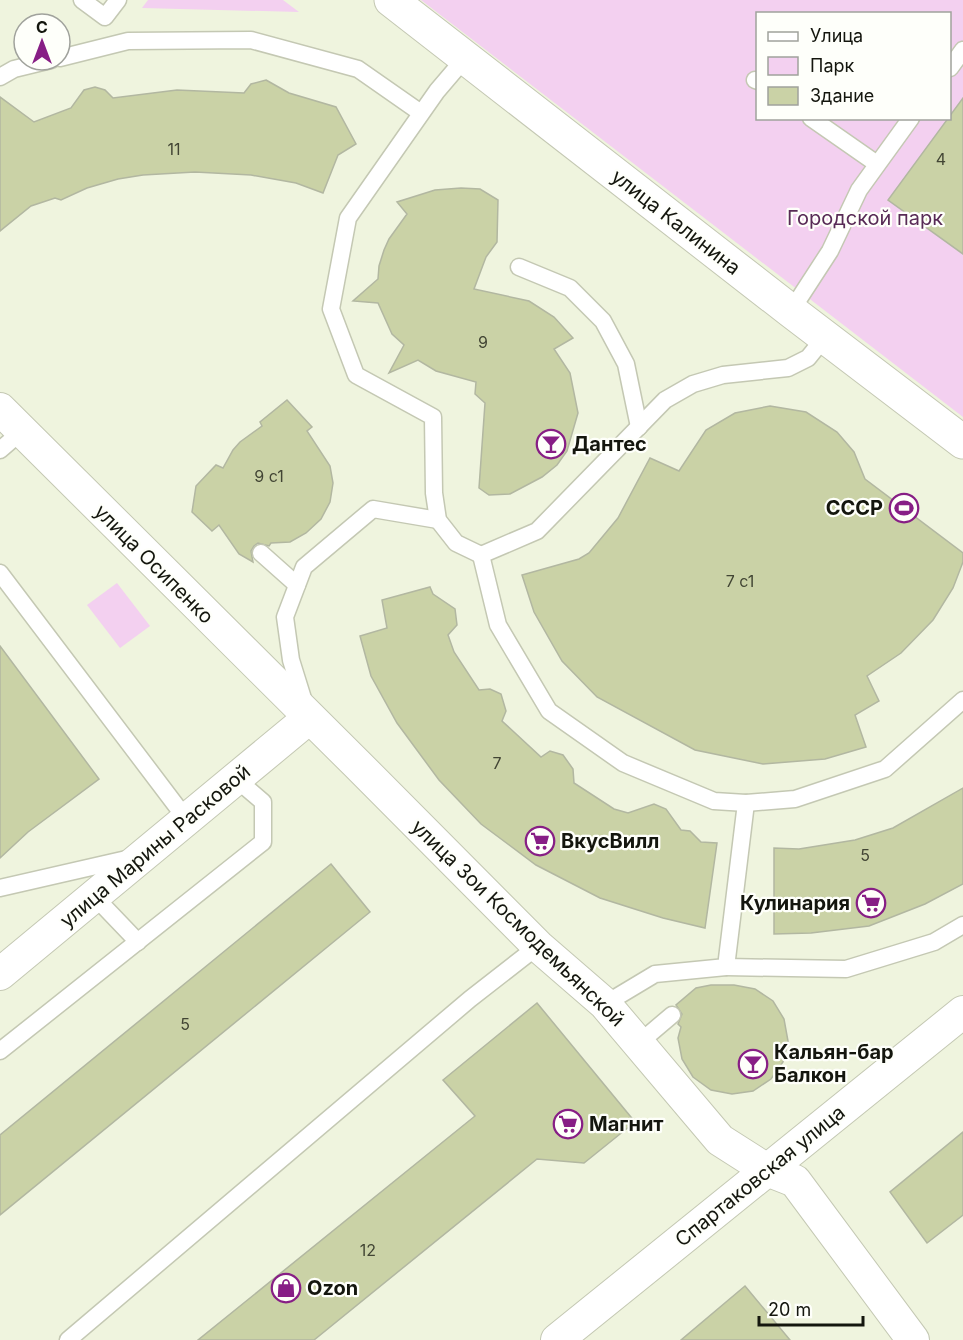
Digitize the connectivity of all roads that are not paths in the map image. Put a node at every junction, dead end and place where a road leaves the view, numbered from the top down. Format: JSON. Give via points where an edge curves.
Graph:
{"nodes":[{"id":1,"x":82,"y":0,"type":"edge"},
{"id":2,"x":118,"y":0,"type":"edge"},
{"id":3,"x":391,"y":0,"type":"edge"},
{"id":4,"x":963,"y":50,"type":"edge"},
{"id":5,"x":72,"y":55,"type":"edge"},
{"id":6,"x":466,"y":57,"type":"junction"},
{"id":7,"x":951,"y":67,"type":"edge"},
{"id":8,"x":421,"y":113,"type":"junction"},
{"id":9,"x":814,"y":120,"type":"edge"},
{"id":10,"x":909,"y":120,"type":"edge"},
{"id":11,"x":876,"y":164,"type":"junction"},
{"id":12,"x":519,"y":267,"type":"dead end"},
{"id":13,"x":791,"y":311,"type":"junction"},
{"id":14,"x":825,"y":337,"type":"junction"},
{"id":15,"x":639,"y":427,"type":"junction"},
{"id":16,"x":7,"y":430,"type":"edge"},
{"id":17,"x":963,"y":442,"type":"edge"},
{"id":18,"x":438,"y":520,"type":"junction"},
{"id":19,"x":261,"y":554,"type":"dead end"},
{"id":20,"x":481,"y":555,"type":"junction"},
{"id":21,"x":0,"y":573,"type":"edge"},
{"id":22,"x":297,"y":585,"type":"junction"},
{"id":23,"x":963,"y":700,"type":"edge"},
{"id":24,"x":309,"y":718,"type":"junction"},
{"id":25,"x":236,"y":779,"type":"junction"},
{"id":26,"x":746,"y":803,"type":"junction"},
{"id":27,"x":187,"y":820,"type":"junction"},
{"id":28,"x":143,"y":856,"type":"junction"},
{"id":29,"x":0,"y":888,"type":"edge"},
{"id":30,"x":94,"y":896,"type":"junction"},
{"id":31,"x":963,"y":925,"type":"edge"},
{"id":32,"x":138,"y":942,"type":"junction"},
{"id":33,"x":538,"y":946,"type":"junction"},
{"id":34,"x":726,"y":967,"type":"junction"},
{"id":35,"x":0,"y":974,"type":"edge"},
{"id":36,"x":605,"y":1004,"type":"junction"},
{"id":37,"x":963,"y":1012,"type":"edge"},
{"id":38,"x":672,"y":1015,"type":"dead end"},
{"id":39,"x":639,"y":1043,"type":"junction"},
{"id":40,"x":0,"y":1051,"type":"edge"},
{"id":41,"x":767,"y":1170,"type":"junction"},
{"id":42,"x":68,"y":1340,"type":"edge"},
{"id":43,"x":557,"y":1340,"type":"edge"},
{"id":44,"x":913,"y":1340,"type":"edge"}],
"edges":[{"from":1,"to":2,"type":"lane","via":[[105,17]]},
{"from":3,"to":6,"type":"street","name":"улица Калинина"},
{"from":4,"to":7,"type":"lane"},
{"from":5,"to":8,"type":"lane","via":[[128,41],[252,39],[358,69]]},
{"from":6,"to":8,"type":"lane"},
{"from":6,"to":13,"type":"street","name":"улица Калинина"},
{"from":8,"to":18,"type":"lane","via":[[348,218],[331,309],[356,375],[433,417]]},
{"from":9,"to":11,"type":"lane"},
{"from":10,"to":11,"type":"lane"},
{"from":11,"to":13,"type":"lane","via":[[830,251]]},
{"from":12,"to":15,"type":"lane","via":[[570,288],[603,321],[626,364]]},
{"from":13,"to":14,"type":"street","name":"улица Калинина"},
{"from":14,"to":15,"type":"lane","via":[[808,358],[789,368],[723,375],[693,384],[665,400]]},
{"from":14,"to":17,"type":"street","name":"улица Калинина"},
{"from":15,"to":20,"type":"lane","via":[[537,531]]},
{"from":16,"to":24,"type":"street","name":"улица Осипенко"},
{"from":18,"to":20,"type":"lane","via":[[456,543]]},
{"from":18,"to":22,"type":"lane","via":[[373,509],[304,567]]},
{"from":19,"to":22,"type":"lane"},
{"from":20,"to":26,"type":"lane","via":[[498,625],[549,711],[623,764],[714,801]]},
{"from":21,"to":27,"type":"lane"},
{"from":22,"to":24,"type":"lane","via":[[285,617],[291,660]]},
{"from":23,"to":26,"type":"lane","via":[[885,769],[795,799]]},
{"from":24,"to":25,"type":"street","name":"улица Марины Расковой"},
{"from":24,"to":33,"type":"street","name":"улица Зои Космодемьянской"},
{"from":25,"to":27,"type":"street","name":"улица Марины Расковой"},
{"from":25,"to":32,"type":"lane","via":[[263,802],[263,842]]},
{"from":26,"to":34,"type":"lane"},
{"from":27,"to":28,"type":"street","name":"улица Марины Расковой"},
{"from":28,"to":29,"type":"lane"},
{"from":28,"to":30,"type":"street","name":"улица Марины Расковой"},
{"from":30,"to":32,"type":"lane"},
{"from":30,"to":35,"type":"street","name":"улица Марины Расковой"},
{"from":31,"to":34,"type":"lane","via":[[934,942],[846,969]]},
{"from":32,"to":40,"type":"lane"},
{"from":33,"to":36,"type":"street","name":"улица Зои Космодемьянской"},
{"from":33,"to":42,"type":"lane","via":[[470,999]]},
{"from":34,"to":36,"type":"lane","via":[[655,974]]},
{"from":36,"to":39,"type":"street","name":"улица Зои Космодемьянской"},
{"from":37,"to":41,"type":"street","name":"Спартаковская улица"},
{"from":38,"to":39,"type":"lane"},
{"from":39,"to":41,"type":"street","name":"улица Зои Космодемьянской","via":[[720,1140]]},
{"from":41,"to":43,"type":"street","name":"Спартаковская улица"},
{"from":41,"to":44,"type":"street","name":"улица Зои Космодемьянской","via":[[795,1181]]}]}
